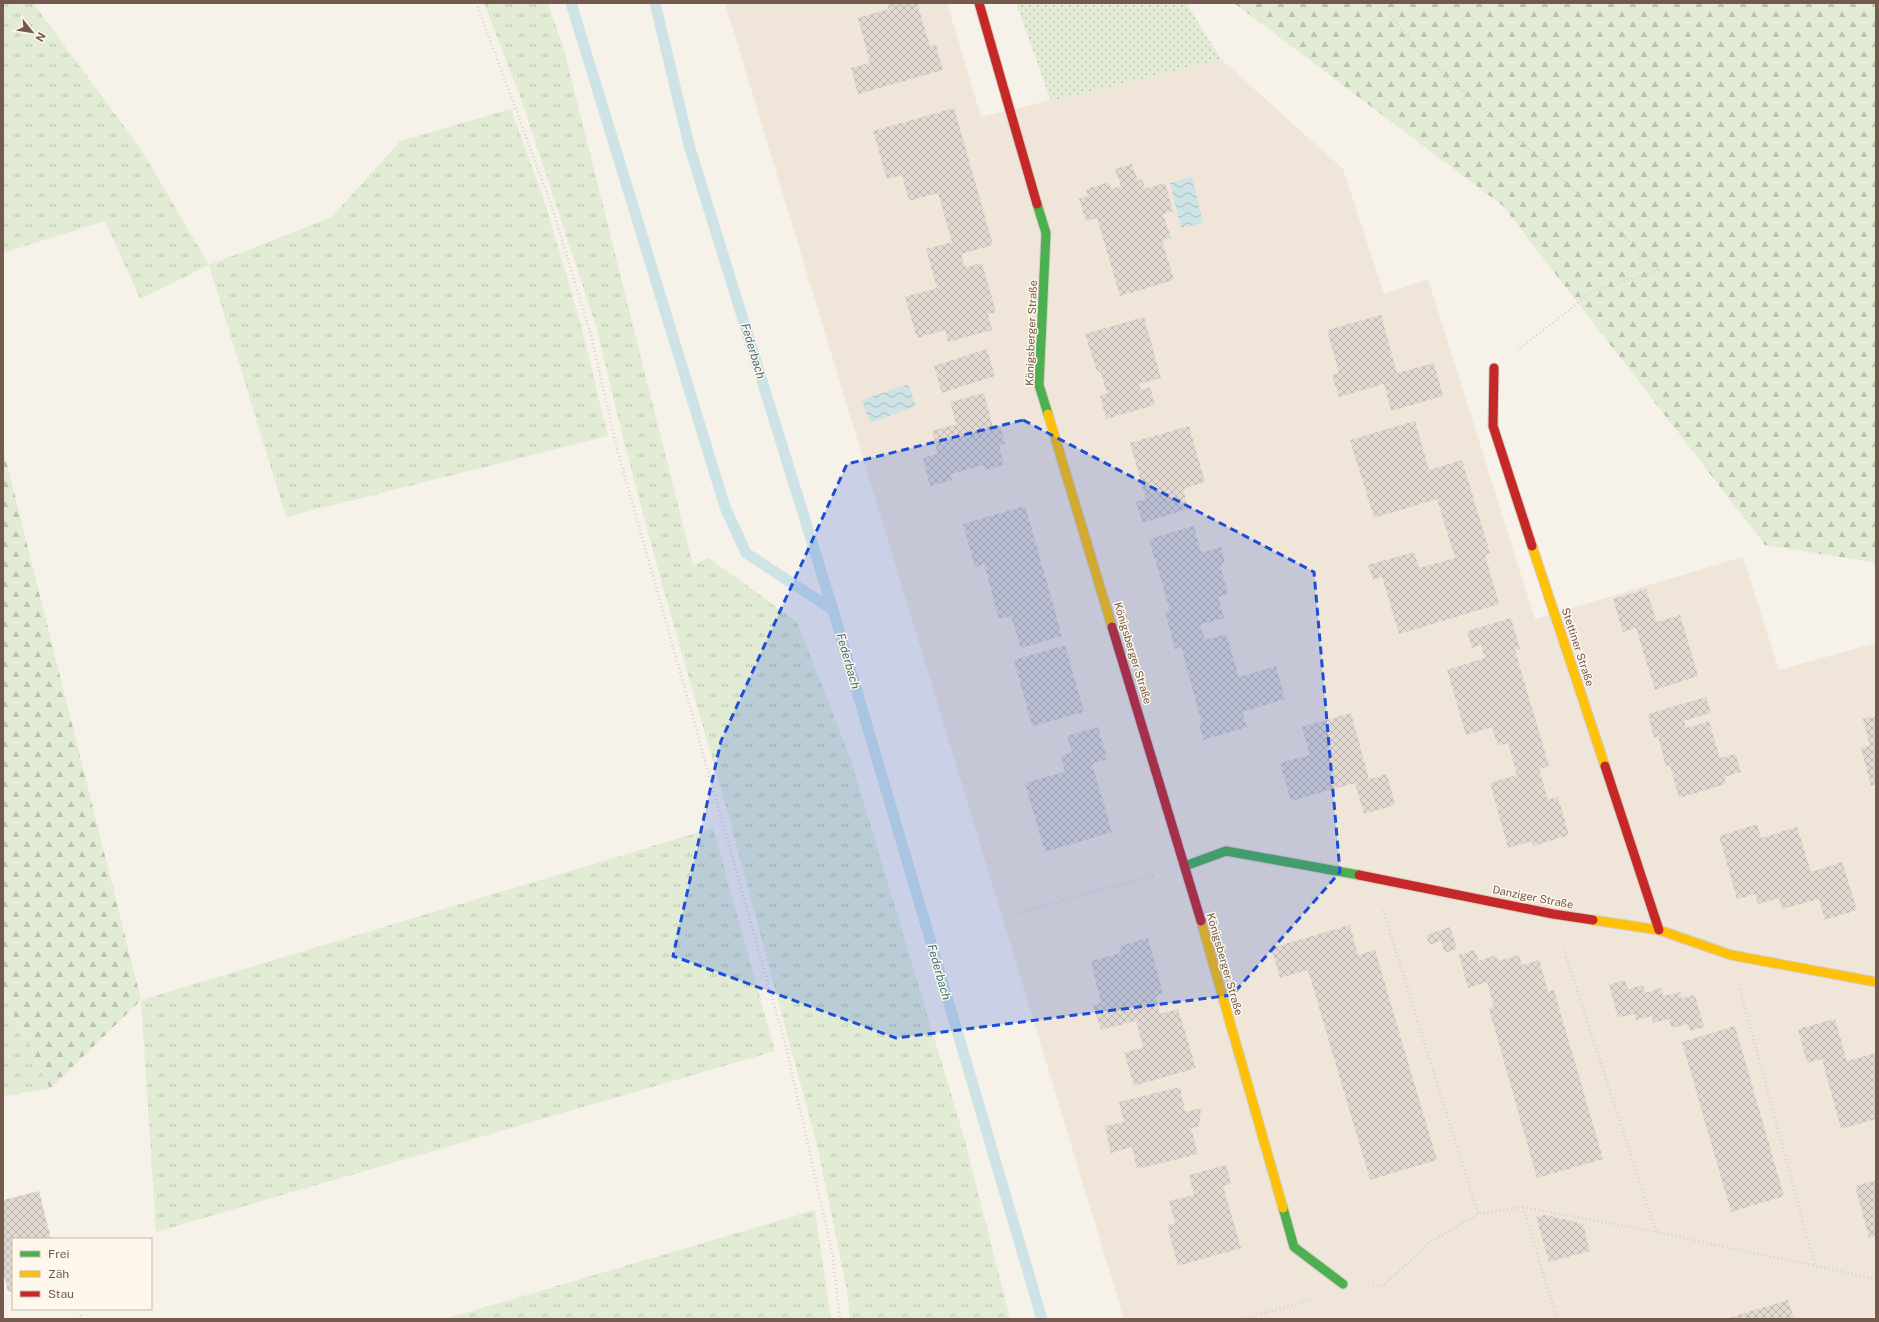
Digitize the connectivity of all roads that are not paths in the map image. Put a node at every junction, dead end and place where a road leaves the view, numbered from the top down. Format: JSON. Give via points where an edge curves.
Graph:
{"nodes":[{"id":1,"x":979,"y":3,"type":"edge"},
{"id":2,"x":1494,"y":368,"type":"road end"},
{"id":3,"x":1185,"y":866,"type":"junction"},
{"id":4,"x":1659,"y":930,"type":"junction"},
{"id":5,"x":1876,"y":982,"type":"edge"},
{"id":6,"x":1343,"y":1284,"type":"dead end"}],
"edges":[{"from":1,"to":3,"type":"street","name":"Königsberger Straße","via":[[1046,232],[1039,385]]},
{"from":2,"to":4,"type":"street","name":"Stettiner Straße","via":[[1493,426]]},
{"from":3,"to":4,"type":"street","name":"Danziger Straße","via":[[1226,851],[1553,914]]},
{"from":3,"to":6,"type":"street","name":"Königsberger Straße","via":[[1294,1247]]},
{"from":4,"to":5,"type":"street","name":"Danziger Straße","via":[[1731,955]]}]}
